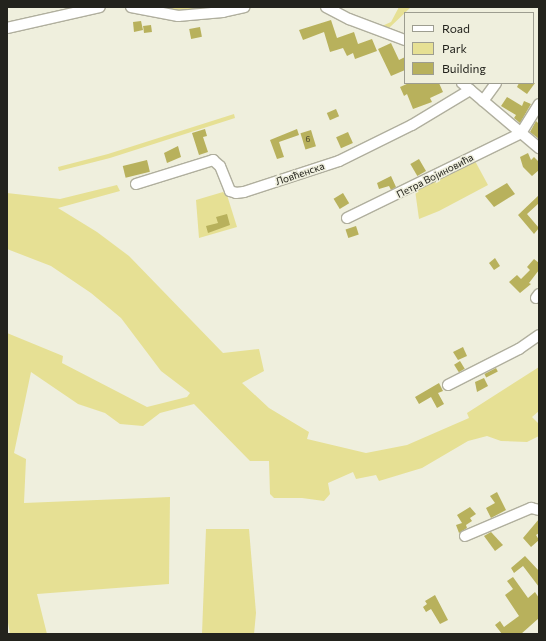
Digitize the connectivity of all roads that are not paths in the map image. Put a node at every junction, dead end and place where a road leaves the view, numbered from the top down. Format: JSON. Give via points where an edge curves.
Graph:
{"nodes":[{"id":1,"x":100,"y":7,"type":"edge"},
{"id":2,"x":131,"y":7,"type":"edge"},
{"id":3,"x":244,"y":7,"type":"edge"},
{"id":4,"x":326,"y":7,"type":"edge"},
{"id":5,"x":7,"y":28,"type":"edge"},
{"id":6,"x":404,"y":40,"type":"edge"},
{"id":7,"x":463,"y":84,"type":"edge"},
{"id":8,"x":495,"y":84,"type":"edge"},
{"id":9,"x":470,"y":90,"type":"junction"},
{"id":10,"x":483,"y":101,"type":"junction"},
{"id":11,"x":539,"y":104,"type":"edge"},
{"id":12,"x":521,"y":133,"type":"junction"},
{"id":13,"x":539,"y":148,"type":"edge"},
{"id":14,"x":136,"y":184,"type":"dead end"},
{"id":15,"x":348,"y":218,"type":"dead end"},
{"id":16,"x":539,"y":335,"type":"edge"},
{"id":17,"x":448,"y":385,"type":"dead end"},
{"id":18,"x":539,"y":510,"type":"edge"},
{"id":19,"x":464,"y":536,"type":"dead end"}],
"edges":[{"from":1,"to":5,"type":"street"},
{"from":2,"to":3,"type":"street","via":[[178,16],[223,12]]},
{"from":4,"to":6,"type":"street","via":[[349,19]]},
{"from":7,"to":9,"type":"street"},
{"from":8,"to":10,"type":"street"},
{"from":9,"to":10,"type":"street"},
{"from":9,"to":14,"type":"street","name":"Ловћенска","via":[[412,125],[339,161],[244,192],[230,191],[220,166],[213,160]]},
{"from":10,"to":12,"type":"street"},
{"from":11,"to":12,"type":"street"},
{"from":12,"to":13,"type":"street"},
{"from":12,"to":15,"type":"street","name":"Петра Војиновића"},
{"from":16,"to":17,"type":"street","via":[[519,349]]},
{"from":18,"to":19,"type":"street","via":[[531,508]]}]}
